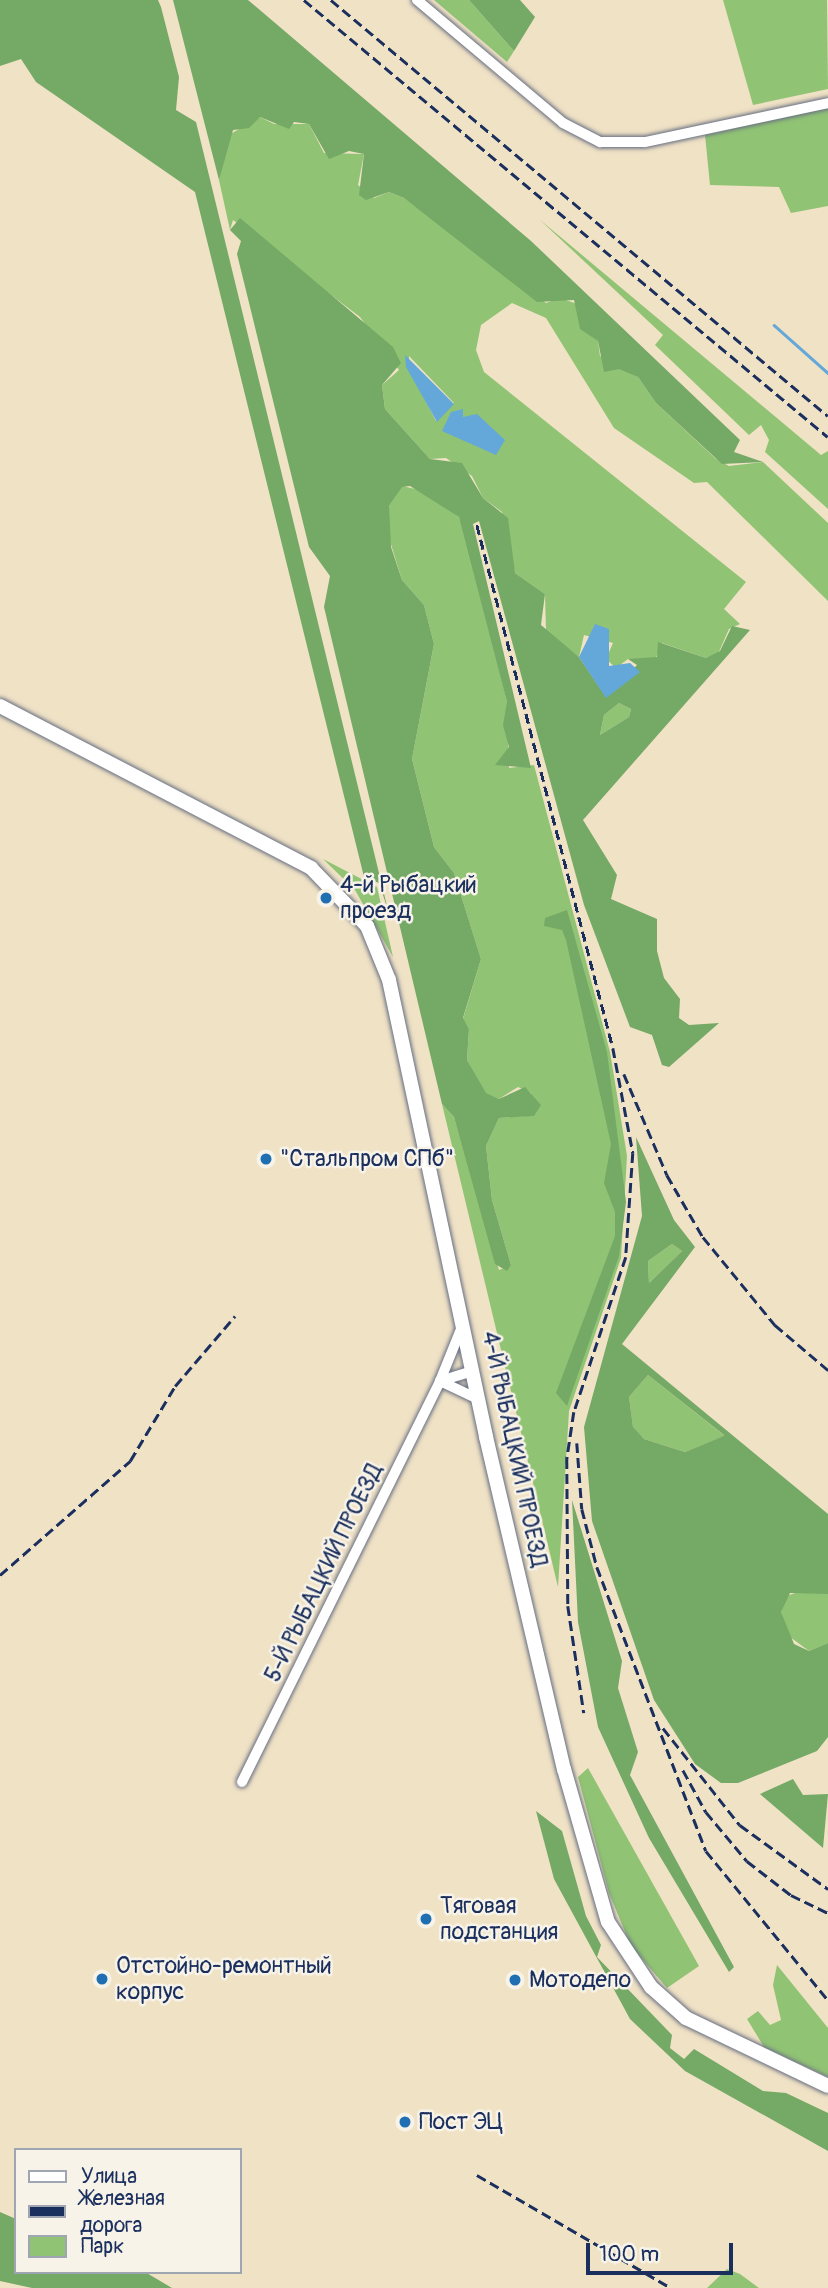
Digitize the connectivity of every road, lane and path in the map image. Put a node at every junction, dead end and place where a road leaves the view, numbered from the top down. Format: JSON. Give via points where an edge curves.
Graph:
{"nodes":[{"id":1,"x":417,"y":0,"type":"edge"},
{"id":2,"x":828,"y":103,"type":"edge"},
{"id":3,"x":0,"y":706,"type":"edge"},
{"id":4,"x":463,"y":1324,"type":"junction"},
{"id":5,"x":472,"y":1371,"type":"junction"},
{"id":6,"x":440,"y":1381,"type":"junction"},
{"id":7,"x":478,"y":1399,"type":"junction"},
{"id":8,"x":242,"y":1782,"type":"dead end"},
{"id":9,"x":828,"y":2086,"type":"edge"}],
"edges":[{"from":1,"to":2,"type":"street","via":[[563,123],[600,142],[645,142]]},
{"from":3,"to":4,"type":"street","name":"4-Й РЫБАЦКИЙ ПРОЕЗД","via":[[303,863],[359,914],[389,980]]},
{"from":4,"to":5,"type":"street","name":"4-Й РЫБАЦКИЙ ПРОЕЗД"},
{"from":4,"to":6,"type":"street","name":"5-Й РЫБАЦКИЙ ПРОЕЗД"},
{"from":5,"to":6,"type":"street"},
{"from":5,"to":7,"type":"street","name":"4-Й РЫБАЦКИЙ ПРОЕЗД"},
{"from":6,"to":7,"type":"street"},
{"from":6,"to":8,"type":"street","name":"5-Й РЫБАЦКИЙ ПРОЕЗД"},
{"from":7,"to":9,"type":"street","name":"4-Й РЫБАЦКИЙ ПРОЕЗД","via":[[589,1868],[617,1941],[651,1987],[686,2018]]}]}
